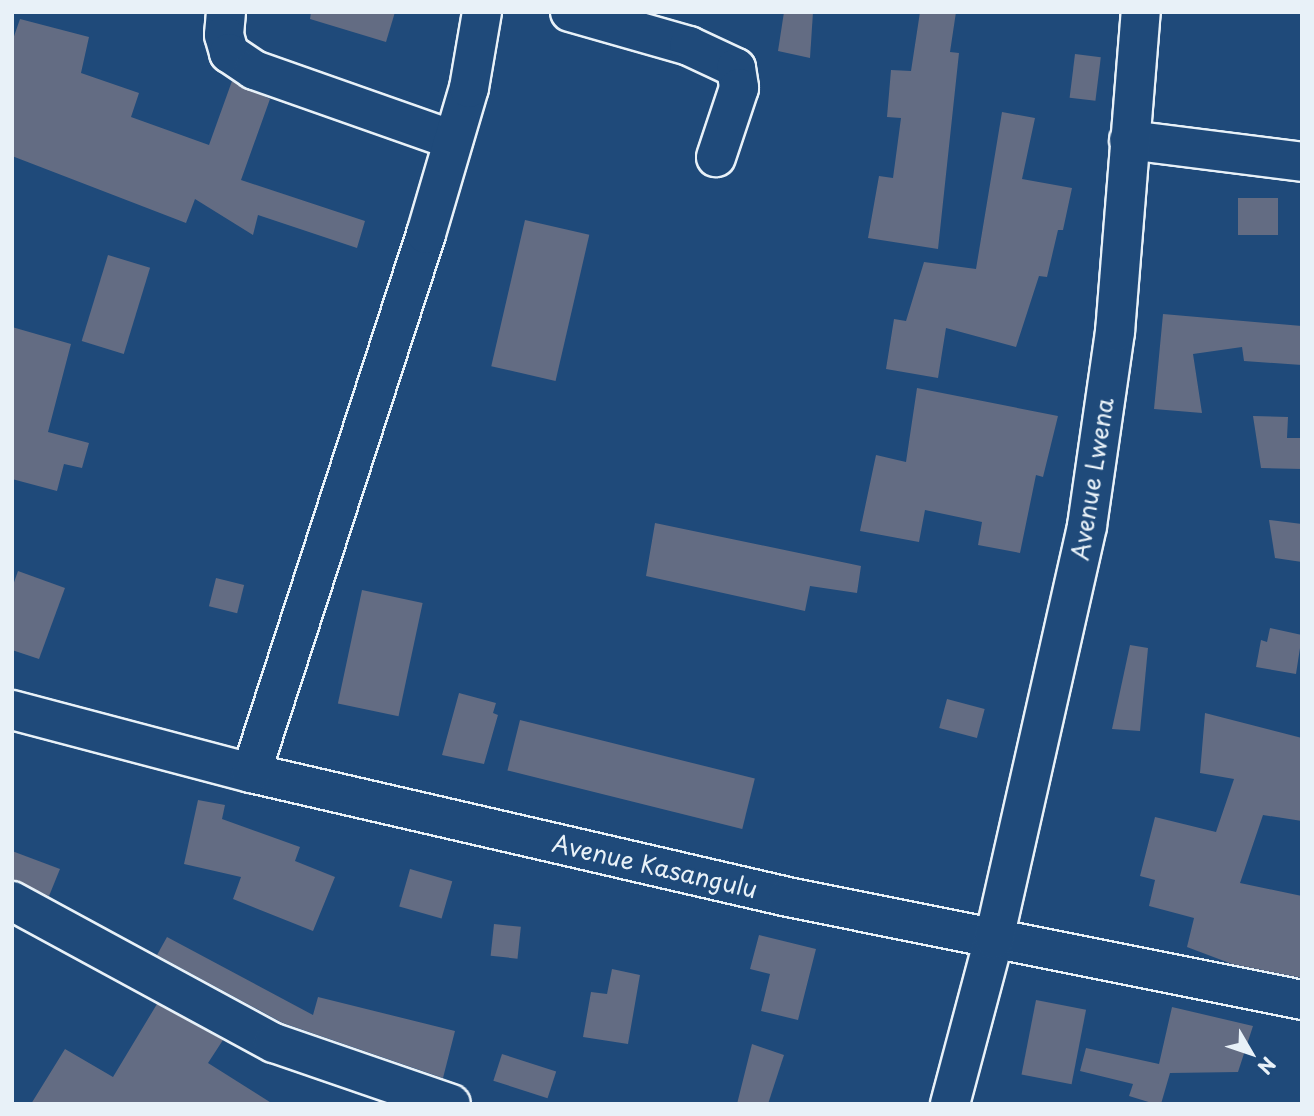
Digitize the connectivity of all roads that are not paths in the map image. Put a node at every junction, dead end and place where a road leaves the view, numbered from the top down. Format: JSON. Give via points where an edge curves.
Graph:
{"nodes":[{"id":1,"x":226,"y":12,"type":"edge"},
{"id":2,"x":482,"y":12,"type":"edge"},
{"id":3,"x":570,"y":12,"type":"edge"},
{"id":4,"x":1141,"y":12,"type":"edge"},
{"id":5,"x":453,"y":140,"type":"junction"},
{"id":6,"x":1129,"y":140,"type":"junction"},
{"id":7,"x":716,"y":157,"type":"dead end"},
{"id":8,"x":1302,"y":162,"type":"edge"},
{"id":9,"x":12,"y":710,"type":"edge"},
{"id":10,"x":251,"y":773,"type":"junction"},
{"id":11,"x":12,"y":901,"type":"edge"},
{"id":12,"x":994,"y":939,"type":"junction"},
{"id":13,"x":1302,"y":1000,"type":"edge"},
{"id":14,"x":451,"y":1104,"type":"edge"},
{"id":15,"x":950,"y":1104,"type":"edge"}],
"edges":[{"from":1,"to":5,"type":"street","via":[[224,35],[229,53],[254,70]]},
{"from":2,"to":5,"type":"street","via":[[469,88]]},
{"from":3,"to":7,"type":"street","via":[[689,46],[736,68],[739,88]]},
{"from":4,"to":6,"type":"street","name":"Avenue Lwena"},
{"from":5,"to":10,"type":"street"},
{"from":6,"to":8,"type":"street"},
{"from":6,"to":12,"type":"street","name":"Avenue Lwena","via":[[1115,332],[1087,526]]},
{"from":9,"to":10,"type":"street","name":"Avenue Kasangulu"},
{"from":10,"to":12,"type":"street","name":"Avenue Kasangulu"},
{"from":11,"to":14,"type":"street","via":[[274,1043]]},
{"from":12,"to":13,"type":"street","name":"Avenue Kasangulu"},
{"from":12,"to":15,"type":"street","name":"Avenue Lwena"}]}
